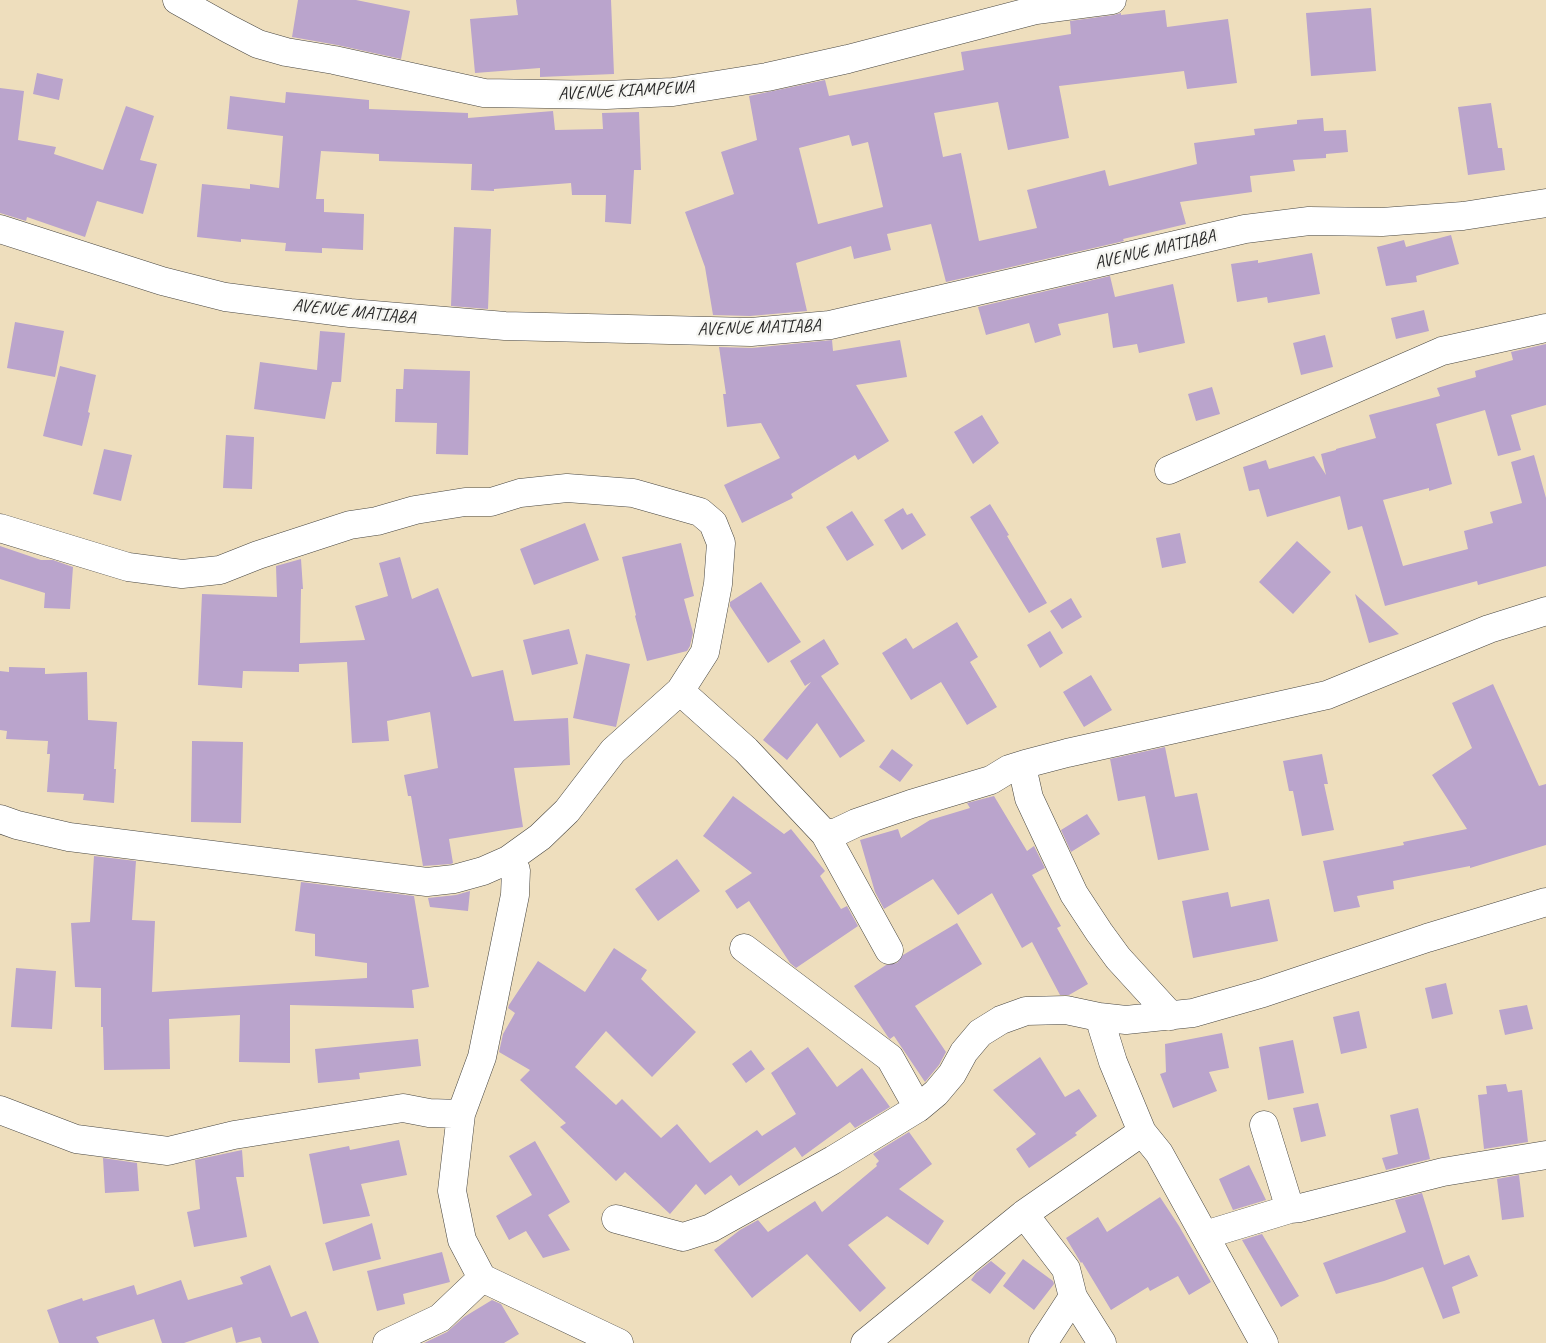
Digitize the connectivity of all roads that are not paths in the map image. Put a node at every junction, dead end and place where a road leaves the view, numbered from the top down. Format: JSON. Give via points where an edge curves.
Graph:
{"nodes":[{"id":1,"x":177,"y":0,"type":"edge"},
{"id":2,"x":1112,"y":0,"type":"edge"},
{"id":3,"x":1546,"y":203,"type":"edge"},
{"id":4,"x":0,"y":229,"type":"edge"},
{"id":5,"x":1546,"y":328,"type":"edge"},
{"id":6,"x":1169,"y":470,"type":"dead end"},
{"id":7,"x":0,"y":528,"type":"edge"},
{"id":8,"x":1546,"y":611,"type":"edge"},
{"id":9,"x":680,"y":691,"type":"junction"},
{"id":10,"x":1025,"y":764,"type":"junction"},
{"id":11,"x":0,"y":819,"type":"edge"},
{"id":12,"x":826,"y":834,"type":"junction"},
{"id":13,"x":508,"y":860,"type":"junction"},
{"id":14,"x":1546,"y":902,"type":"edge"},
{"id":15,"x":744,"y":948,"type":"dead end"},
{"id":16,"x":889,"y":950,"type":"dead end"},
{"id":17,"x":1171,"y":1016,"type":"junction"},
{"id":18,"x":1099,"y":1017,"type":"junction"},
{"id":19,"x":918,"y":1108,"type":"junction"},
{"id":20,"x":0,"y":1110,"type":"edge"},
{"id":21,"x":461,"y":1114,"type":"junction"},
{"id":22,"x":1264,"y":1125,"type":"dead end"},
{"id":23,"x":1142,"y":1132,"type":"junction"},
{"id":24,"x":1546,"y":1155,"type":"edge"},
{"id":25,"x":1290,"y":1209,"type":"junction"},
{"id":26,"x":1024,"y":1214,"type":"junction"},
{"id":27,"x":616,"y":1219,"type":"dead end"},
{"id":28,"x":1205,"y":1236,"type":"junction"},
{"id":29,"x":482,"y":1278,"type":"junction"},
{"id":30,"x":1073,"y":1297,"type":"junction"},
{"id":31,"x":387,"y":1343,"type":"edge"},
{"id":32,"x":619,"y":1343,"type":"edge"},
{"id":33,"x":865,"y":1343,"type":"edge"},
{"id":34,"x":1043,"y":1343,"type":"edge"},
{"id":35,"x":1102,"y":1343,"type":"edge"},
{"id":36,"x":1264,"y":1343,"type":"edge"}],
"edges":[{"from":1,"to":2,"type":"street","name":"AVENUE KIAMPEWA","via":[[228,30],[286,52],[484,93],[606,95],[673,92],[767,77],[1036,10]]},
{"from":3,"to":4,"type":"street","name":"AVENUE MATIABA","via":[[1463,216],[1382,222],[1309,221],[1245,229],[830,325],[751,332],[505,326],[350,314],[226,297],[162,281]]},
{"from":5,"to":6,"type":"street","via":[[1442,351]]},
{"from":7,"to":9,"type":"street","via":[[128,567],[182,574],[220,570],[350,525],[414,510],[465,502],[490,502],[520,493],[567,488],[633,493],[700,512],[713,523],[721,543],[718,584],[705,652]]},
{"from":8,"to":10,"type":"street","via":[[1489,629],[1327,695]]},
{"from":9,"to":12,"type":"street","via":[[746,750]]},
{"from":9,"to":13,"type":"street","via":[[613,751],[567,811]]},
{"from":10,"to":12,"type":"street","via":[[991,780]]},
{"from":10,"to":17,"type":"street","via":[[1023,770],[1029,798],[1074,894],[1118,958]]},
{"from":11,"to":13,"type":"street","via":[[69,836],[426,882],[483,871]]},
{"from":12,"to":16,"type":"street"},
{"from":13,"to":21,"type":"street","via":[[516,870],[515,895],[482,1057]]},
{"from":14,"to":17,"type":"street","via":[[1264,993]]},
{"from":15,"to":19,"type":"street","via":[[890,1058]]},
{"from":17,"to":18,"type":"street","via":[[1126,1020]]},
{"from":18,"to":19,"type":"street","via":[[1066,1010],[1026,1011],[1001,1020],[980,1033],[936,1093]]},
{"from":18,"to":23,"type":"street","via":[[1112,1062]]},
{"from":19,"to":27,"type":"street","via":[[711,1228],[683,1237]]},
{"from":20,"to":21,"type":"street","via":[[76,1139],[168,1151],[234,1135],[403,1108]]},
{"from":21,"to":29,"type":"street","via":[[452,1191],[462,1240]]},
{"from":22,"to":25,"type":"street"},
{"from":23,"to":26,"type":"street"},
{"from":23,"to":28,"type":"street","via":[[1159,1153]]},
{"from":24,"to":25,"type":"street","via":[[1443,1172]]},
{"from":25,"to":28,"type":"street"},
{"from":26,"to":30,"type":"street","via":[[1066,1269]]},
{"from":26,"to":33,"type":"street"},
{"from":28,"to":36,"type":"street"},
{"from":29,"to":31,"type":"street","via":[[440,1318]]},
{"from":29,"to":32,"type":"street"},
{"from":30,"to":34,"type":"street"},
{"from":30,"to":35,"type":"street"}]}
